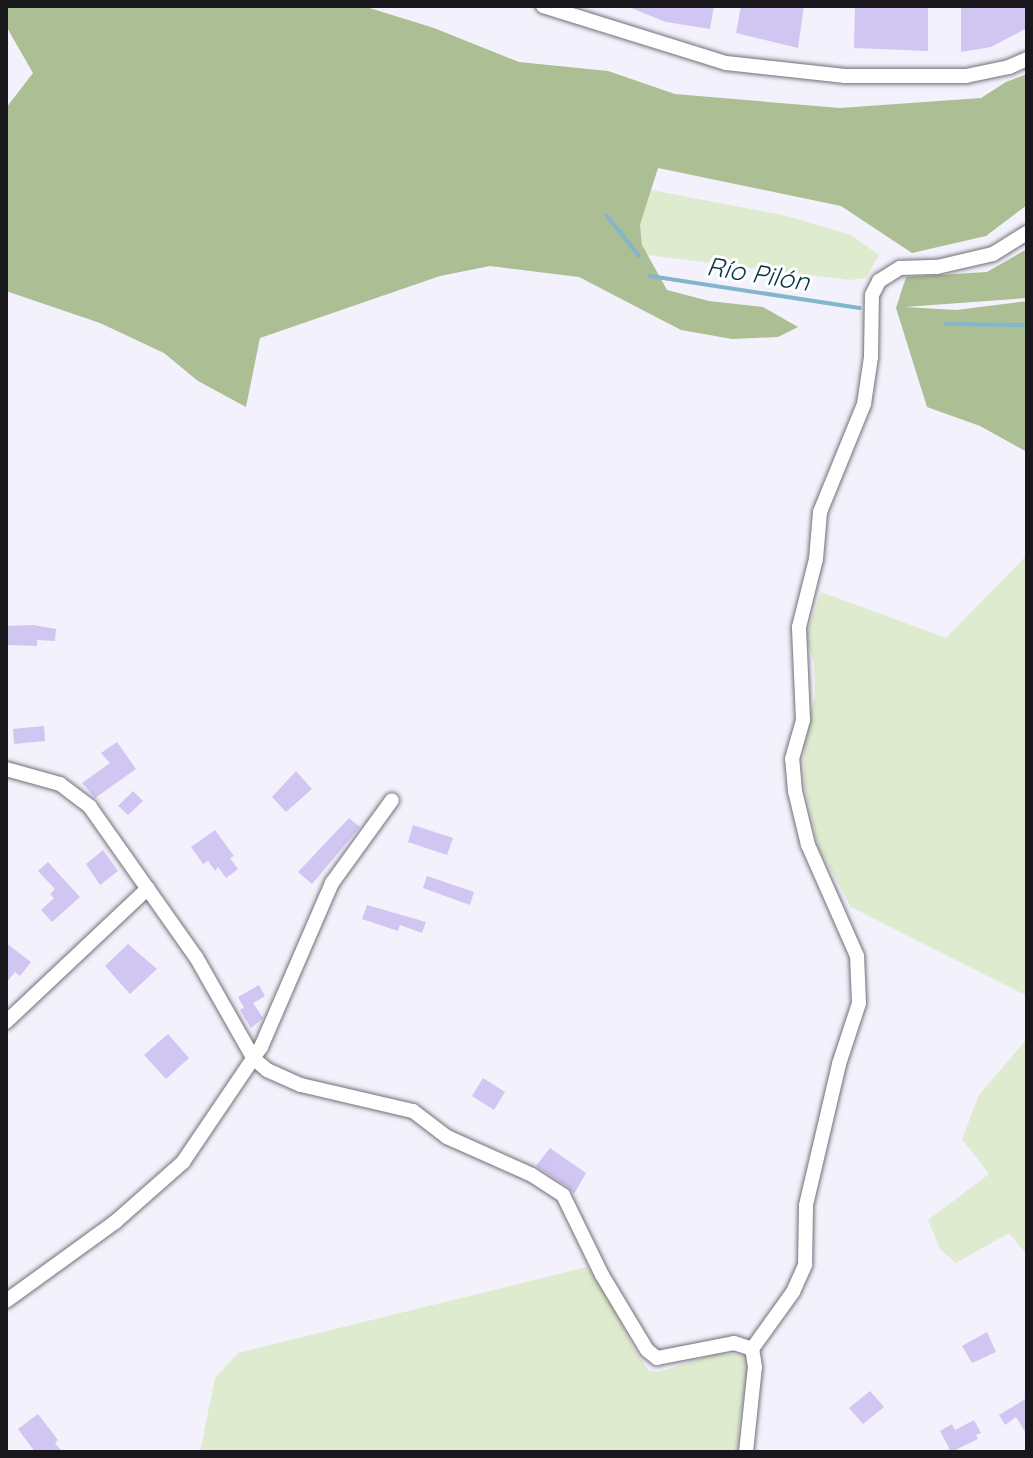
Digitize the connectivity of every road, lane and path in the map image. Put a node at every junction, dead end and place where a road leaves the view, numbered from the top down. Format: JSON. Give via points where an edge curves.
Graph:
{"nodes":[{"id":1,"x":543,"y":6,"type":"edge"},
{"id":2,"x":1027,"y":59,"type":"edge"},
{"id":3,"x":1027,"y":233,"type":"edge"},
{"id":4,"x":6,"y":769,"type":"edge"},
{"id":5,"x":392,"y":800,"type":"dead end"},
{"id":6,"x":148,"y":888,"type":"junction"},
{"id":7,"x":6,"y":1022,"type":"edge"},
{"id":8,"x":254,"y":1059,"type":"junction"},
{"id":9,"x":6,"y":1301,"type":"edge"},
{"id":10,"x":752,"y":1349,"type":"junction"},
{"id":11,"x":746,"y":1452,"type":"edge"}],
"edges":[{"from":1,"to":2,"type":"street","via":[[726,63],[815,73],[966,76]]},
{"from":3,"to":10,"type":"street","via":[[993,254],[937,267],[900,268],[879,281],[872,295],[864,404],[820,512],[816,559],[799,627],[803,720],[792,759],[808,845],[857,956],[859,1003],[806,1205],[805,1265],[793,1292]]},
{"from":4,"to":6,"type":"street","via":[[60,784],[78,796]]},
{"from":5,"to":8,"type":"street","via":[[332,883]]},
{"from":6,"to":7,"type":"street"},
{"from":6,"to":8,"type":"street","via":[[196,957]]},
{"from":8,"to":9,"type":"street","via":[[183,1162],[115,1222]]},
{"from":8,"to":10,"type":"street","via":[[301,1085],[413,1111],[447,1137],[532,1175],[563,1195],[602,1275],[657,1358],[734,1343]]},
{"from":10,"to":11,"type":"street","via":[[755,1367]]}]}
